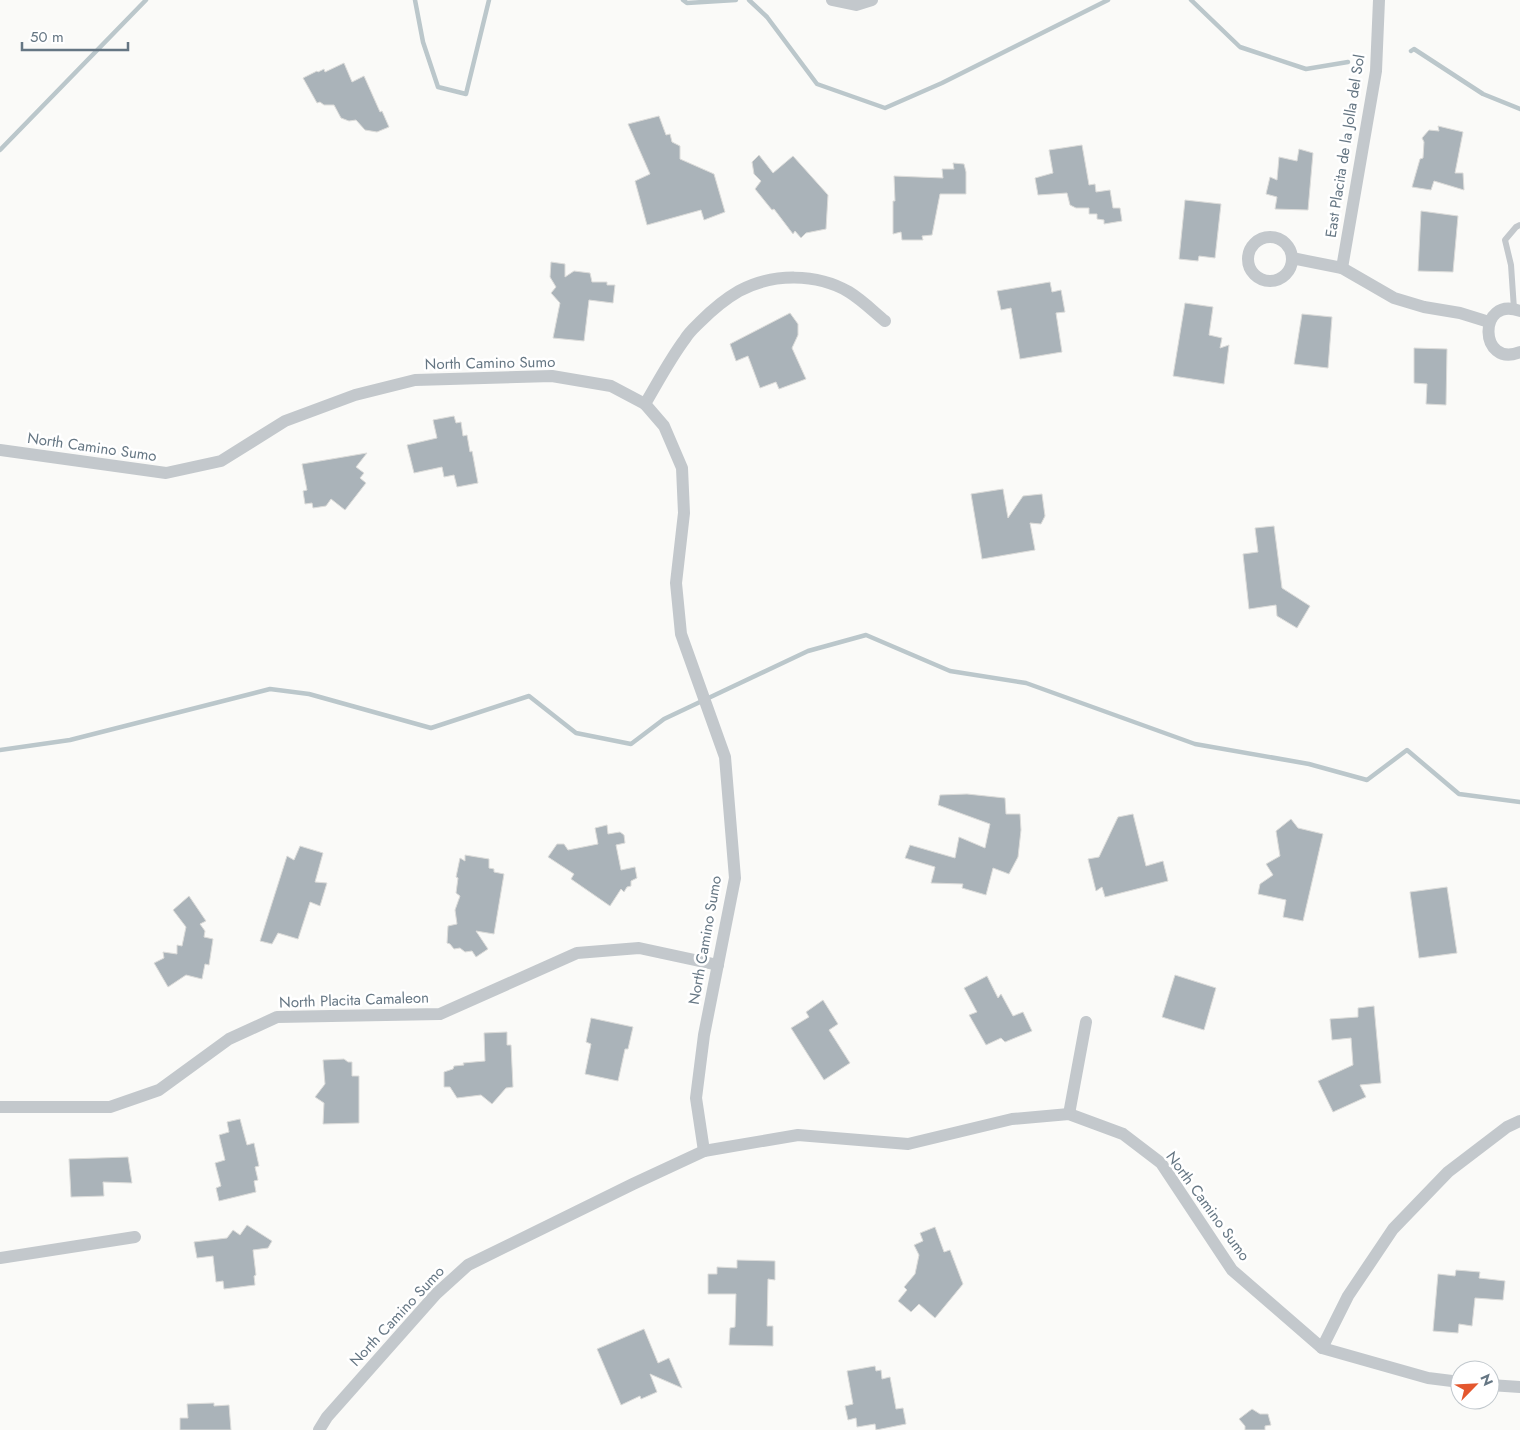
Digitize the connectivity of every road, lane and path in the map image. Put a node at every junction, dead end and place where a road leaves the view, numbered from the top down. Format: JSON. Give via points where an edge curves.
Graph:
{"nodes":[{"id":1,"x":832,"y":0,"type":"edge"},
{"id":2,"x":872,"y":0,"type":"edge"},
{"id":3,"x":1379,"y":0,"type":"edge"},
{"id":4,"x":1520,"y":225,"type":"edge"},
{"id":5,"x":1292,"y":258,"type":"dead end"},
{"id":6,"x":1342,"y":268,"type":"junction"},
{"id":7,"x":1517,"y":310,"type":"edge"},
{"id":8,"x":885,"y":322,"type":"dead end"},
{"id":9,"x":1489,"y":322,"type":"junction"},
{"id":10,"x":1520,"y":352,"type":"edge"},
{"id":11,"x":645,"y":404,"type":"junction"},
{"id":12,"x":0,"y":450,"type":"edge"},
{"id":13,"x":718,"y":965,"type":"junction"},
{"id":14,"x":1086,"y":1022,"type":"dead end"},
{"id":15,"x":0,"y":1106,"type":"edge"},
{"id":16,"x":1069,"y":1114,"type":"junction"},
{"id":17,"x":1520,"y":1121,"type":"edge"},
{"id":18,"x":704,"y":1152,"type":"junction"},
{"id":19,"x":136,"y":1237,"type":"dead end"},
{"id":20,"x":0,"y":1258,"type":"edge"},
{"id":21,"x":1322,"y":1348,"type":"junction"},
{"id":22,"x":1450,"y":1381,"type":"edge"},
{"id":23,"x":1500,"y":1385,"type":"edge"},
{"id":24,"x":1520,"y":1387,"type":"edge"},
{"id":25,"x":319,"y":1430,"type":"edge"}],
"edges":[{"from":1,"to":2,"type":"street","via":[[856,5]]},
{"from":3,"to":6,"type":"street","name":"East Placita de la Jolla del Sol","via":[[1376,71]]},
{"from":4,"to":7,"type":"lane","via":[[1505,240]]},
{"from":5,"to":6,"type":"street"},
{"from":6,"to":9,"type":"street","via":[[1394,298],[1460,312]]},
{"from":7,"to":9,"type":"street","via":[[1499,311]]},
{"from":8,"to":11,"type":"street","via":[[850,293],[834,285],[814,279],[783,277],[758,283],[723,301],[685,337]]},
{"from":9,"to":10,"type":"street","via":[[1488,337],[1496,349],[1510,354]]},
{"from":11,"to":12,"type":"street","name":"North Camino Sumo","via":[[611,386],[552,376],[415,380],[355,395],[285,421],[220,461],[166,473]]},
{"from":11,"to":13,"type":"street","name":"North Camino Sumo","via":[[664,426],[682,468],[684,513],[676,583],[681,634],[725,757],[735,878]]},
{"from":13,"to":15,"type":"street","name":"North Placita Camaleon","via":[[639,948],[578,953],[440,1014],[277,1017],[229,1039],[159,1090],[110,1107]]},
{"from":13,"to":18,"type":"street","name":"North Camino Sumo","via":[[696,1098]]},
{"from":14,"to":16,"type":"street"},
{"from":16,"to":18,"type":"street","name":"North Camino Sumo","via":[[1012,1119],[908,1144],[798,1135]]},
{"from":16,"to":21,"type":"street","name":"North Camino Sumo","via":[[1123,1134],[1161,1163],[1232,1270]]},
{"from":17,"to":21,"type":"street","via":[[1507,1127],[1448,1172],[1393,1229],[1348,1296]]},
{"from":18,"to":25,"type":"street","name":"North Camino Sumo","via":[[468,1265],[436,1294]]},
{"from":19,"to":20,"type":"street"},
{"from":21,"to":22,"type":"street","name":"North Camino Sumo","via":[[1428,1378]]},
{"from":23,"to":24,"type":"street"}]}
